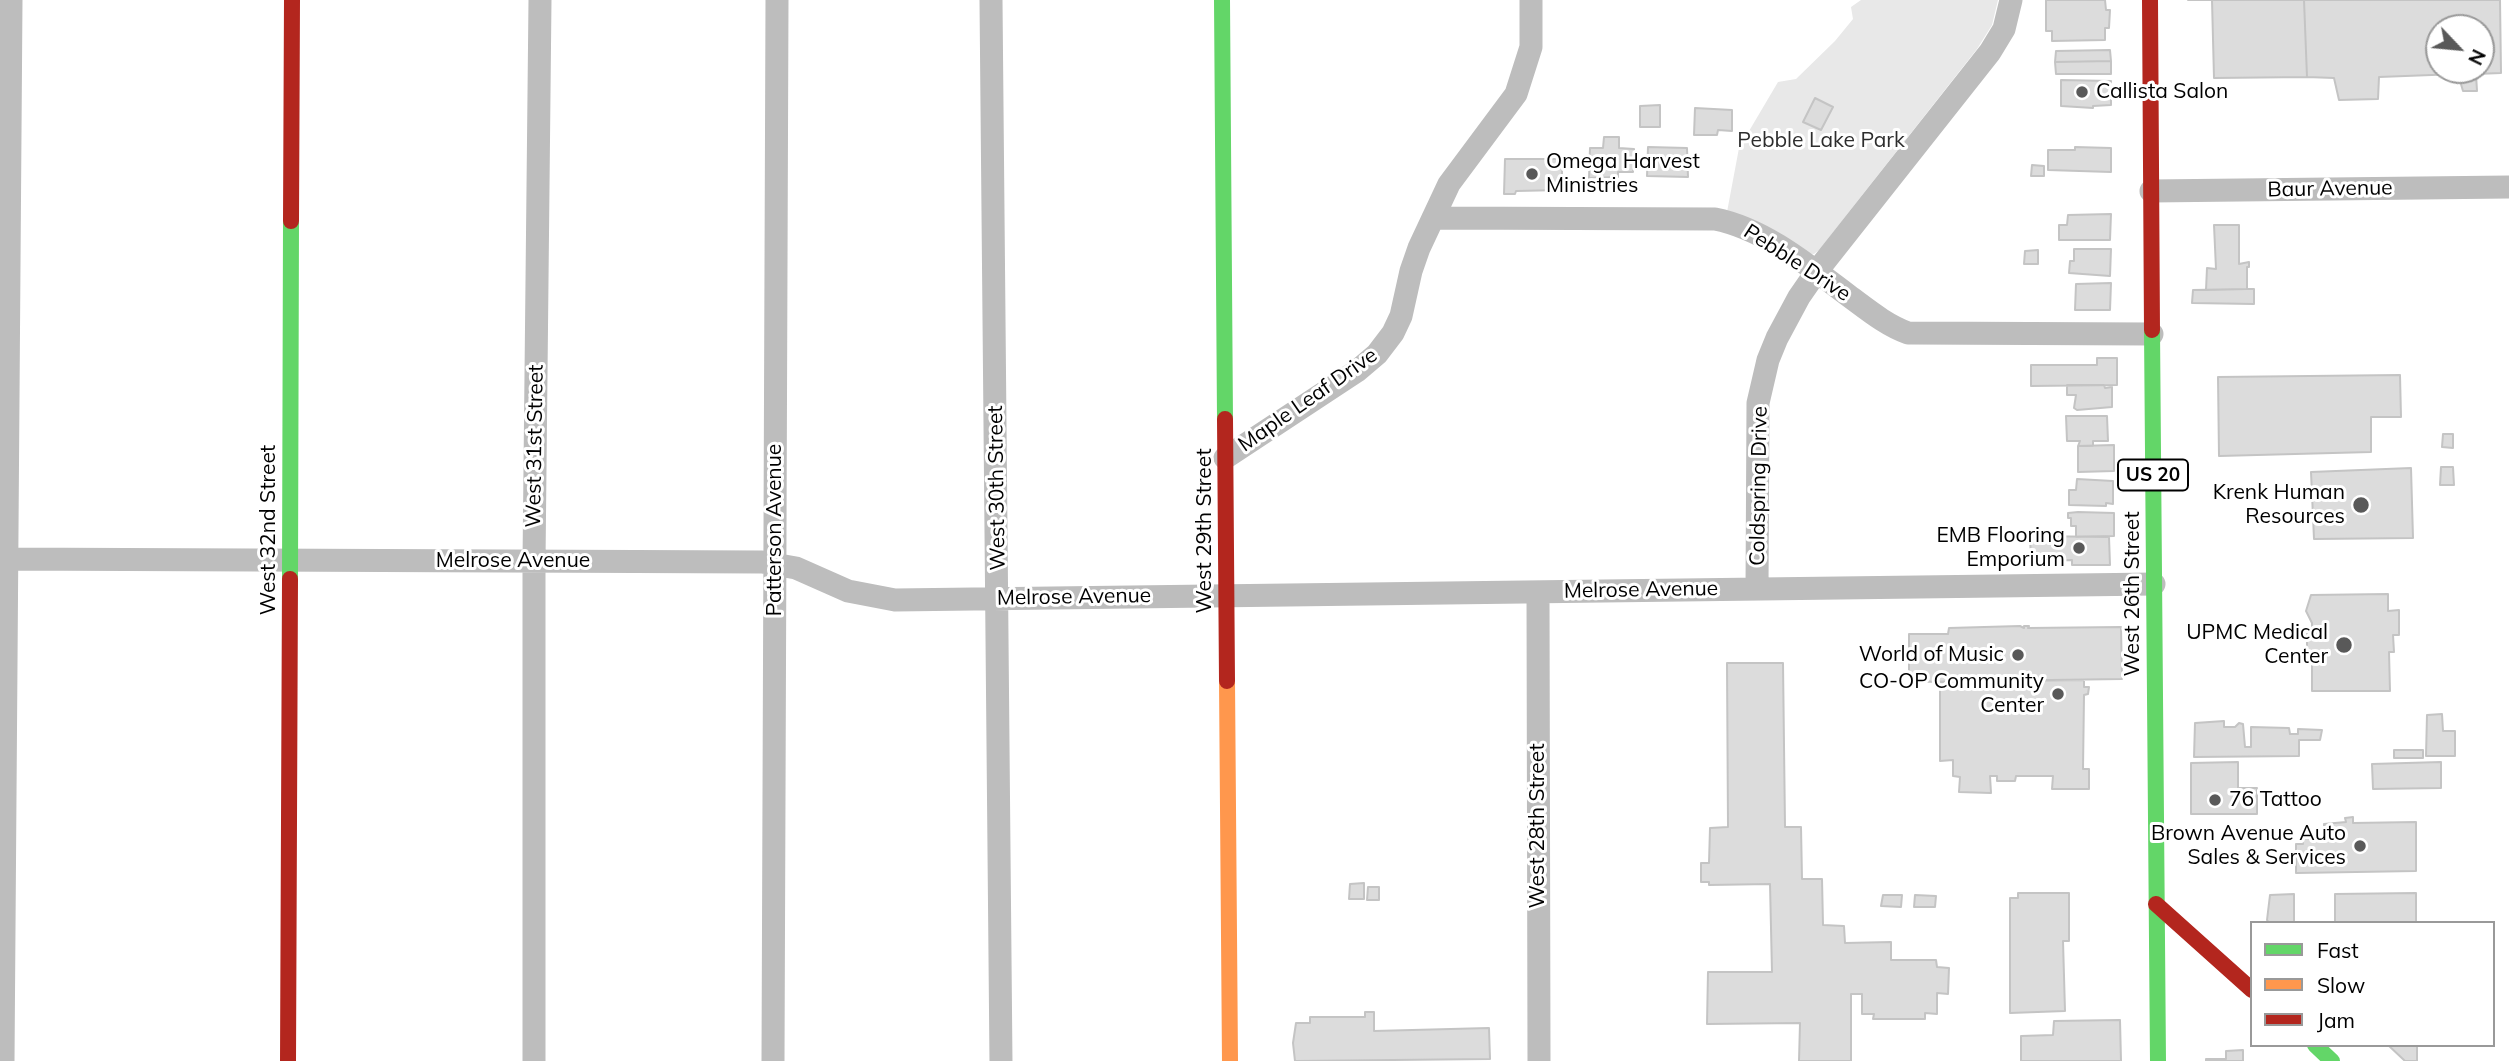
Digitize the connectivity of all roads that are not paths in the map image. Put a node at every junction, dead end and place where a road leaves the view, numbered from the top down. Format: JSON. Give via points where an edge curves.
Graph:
{"nodes":[{"id":1,"x":11,"y":0,"type":"edge"},
{"id":2,"x":292,"y":0,"type":"edge"},
{"id":3,"x":540,"y":0,"type":"edge"},
{"id":4,"x":777,"y":0,"type":"edge"},
{"id":5,"x":991,"y":0,"type":"edge"},
{"id":6,"x":1222,"y":0,"type":"edge"},
{"id":7,"x":1531,"y":0,"type":"edge"},
{"id":8,"x":2011,"y":0,"type":"edge"},
{"id":9,"x":2150,"y":0,"type":"edge"},
{"id":10,"x":2509,"y":187,"type":"edge"},
{"id":11,"x":2151,"y":191,"type":"junction"},
{"id":12,"x":1433,"y":218,"type":"junction"},
{"id":13,"x":1817,"y":271,"type":"junction"},
{"id":14,"x":2152,"y":334,"type":"junction"},
{"id":15,"x":1225,"y":458,"type":"junction"},
{"id":16,"x":3,"y":559,"type":"edge"},
{"id":17,"x":290,"y":560,"type":"junction"},
{"id":18,"x":534,"y":561,"type":"junction"},
{"id":19,"x":775,"y":563,"type":"junction"},
{"id":20,"x":2154,"y":584,"type":"junction"},
{"id":21,"x":1758,"y":589,"type":"junction"},
{"id":22,"x":1538,"y":592,"type":"junction"},
{"id":23,"x":1226,"y":595,"type":"junction"},
{"id":24,"x":998,"y":598,"type":"junction"},
{"id":25,"x":2156,"y":904,"type":"junction"},
{"id":26,"x":2250,"y":988,"type":"edge"},
{"id":27,"x":2317,"y":1047,"type":"edge"},
{"id":28,"x":3,"y":1061,"type":"edge"},
{"id":29,"x":288,"y":1061,"type":"edge"},
{"id":30,"x":534,"y":1061,"type":"edge"},
{"id":31,"x":773,"y":1061,"type":"edge"},
{"id":32,"x":1001,"y":1061,"type":"edge"},
{"id":33,"x":1230,"y":1061,"type":"edge"},
{"id":34,"x":1539,"y":1061,"type":"edge"},
{"id":35,"x":2158,"y":1061,"type":"edge"},
{"id":36,"x":2332,"y":1061,"type":"edge"}],
"edges":[{"from":1,"to":16,"type":"street"},
{"from":2,"to":17,"type":"street","name":"West 32nd Street"},
{"from":3,"to":18,"type":"street","name":"West 31st Street"},
{"from":4,"to":19,"type":"street","name":"Patterson Avenue"},
{"from":5,"to":24,"type":"street","name":"West 30th Street"},
{"from":6,"to":15,"type":"street","name":"West 29th Street"},
{"from":7,"to":12,"type":"street","name":"Maple Leaf Drive","via":[[1531,47],[1516,94],[1463,162]]},
{"from":8,"to":13,"type":"street","name":"Coldspring Drive","via":[[2004,29],[1990,52]]},
{"from":9,"to":11,"type":"street","name":"West 26th Street","number":"US 20"},
{"from":10,"to":11,"type":"street","name":"Baur Avenue"},
{"from":11,"to":14,"type":"street","name":"West 26th Street","number":"US 20"},
{"from":12,"to":13,"type":"street","name":"Pebble Drive","via":[[1715,219],[1755,233]]},
{"from":12,"to":15,"type":"street","name":"Maple Leaf Drive","via":[[1411,271],[1398,324],[1387,343],[1357,371]]},
{"from":13,"to":14,"type":"street","name":"Pebble Drive","via":[[1886,323],[1908,333]]},
{"from":13,"to":21,"type":"street","name":"Coldspring Drive","via":[[1777,338],[1758,403]]},
{"from":14,"to":20,"type":"street","name":"West 26th Street","number":"US 20"},
{"from":15,"to":23,"type":"street","name":"West 29th Street"},
{"from":16,"to":17,"type":"street","name":"Melrose Avenue"},
{"from":16,"to":28,"type":"street"},
{"from":17,"to":18,"type":"street","name":"Melrose Avenue"},
{"from":17,"to":29,"type":"street","name":"West 32nd Street"},
{"from":18,"to":19,"type":"street","name":"Melrose Avenue"},
{"from":18,"to":30,"type":"street","name":"West 31st Street"},
{"from":19,"to":24,"type":"street","name":"Melrose Avenue","via":[[879,598]]},
{"from":19,"to":31,"type":"street","name":"Patterson Avenue"},
{"from":20,"to":21,"type":"street","name":"Melrose Avenue"},
{"from":20,"to":25,"type":"street","name":"West 26th Street","number":"US 20"},
{"from":21,"to":22,"type":"street","name":"Melrose Avenue"},
{"from":22,"to":23,"type":"street","name":"Melrose Avenue"},
{"from":22,"to":34,"type":"street","name":"West 28th Street"},
{"from":23,"to":24,"type":"street","name":"Melrose Avenue"},
{"from":23,"to":33,"type":"street","name":"West 29th Street"},
{"from":24,"to":32,"type":"street","name":"West 30th Street"},
{"from":25,"to":26,"type":"street"},
{"from":25,"to":35,"type":"street","name":"West 26th Street","number":"US 20"},
{"from":27,"to":36,"type":"street"}]}
